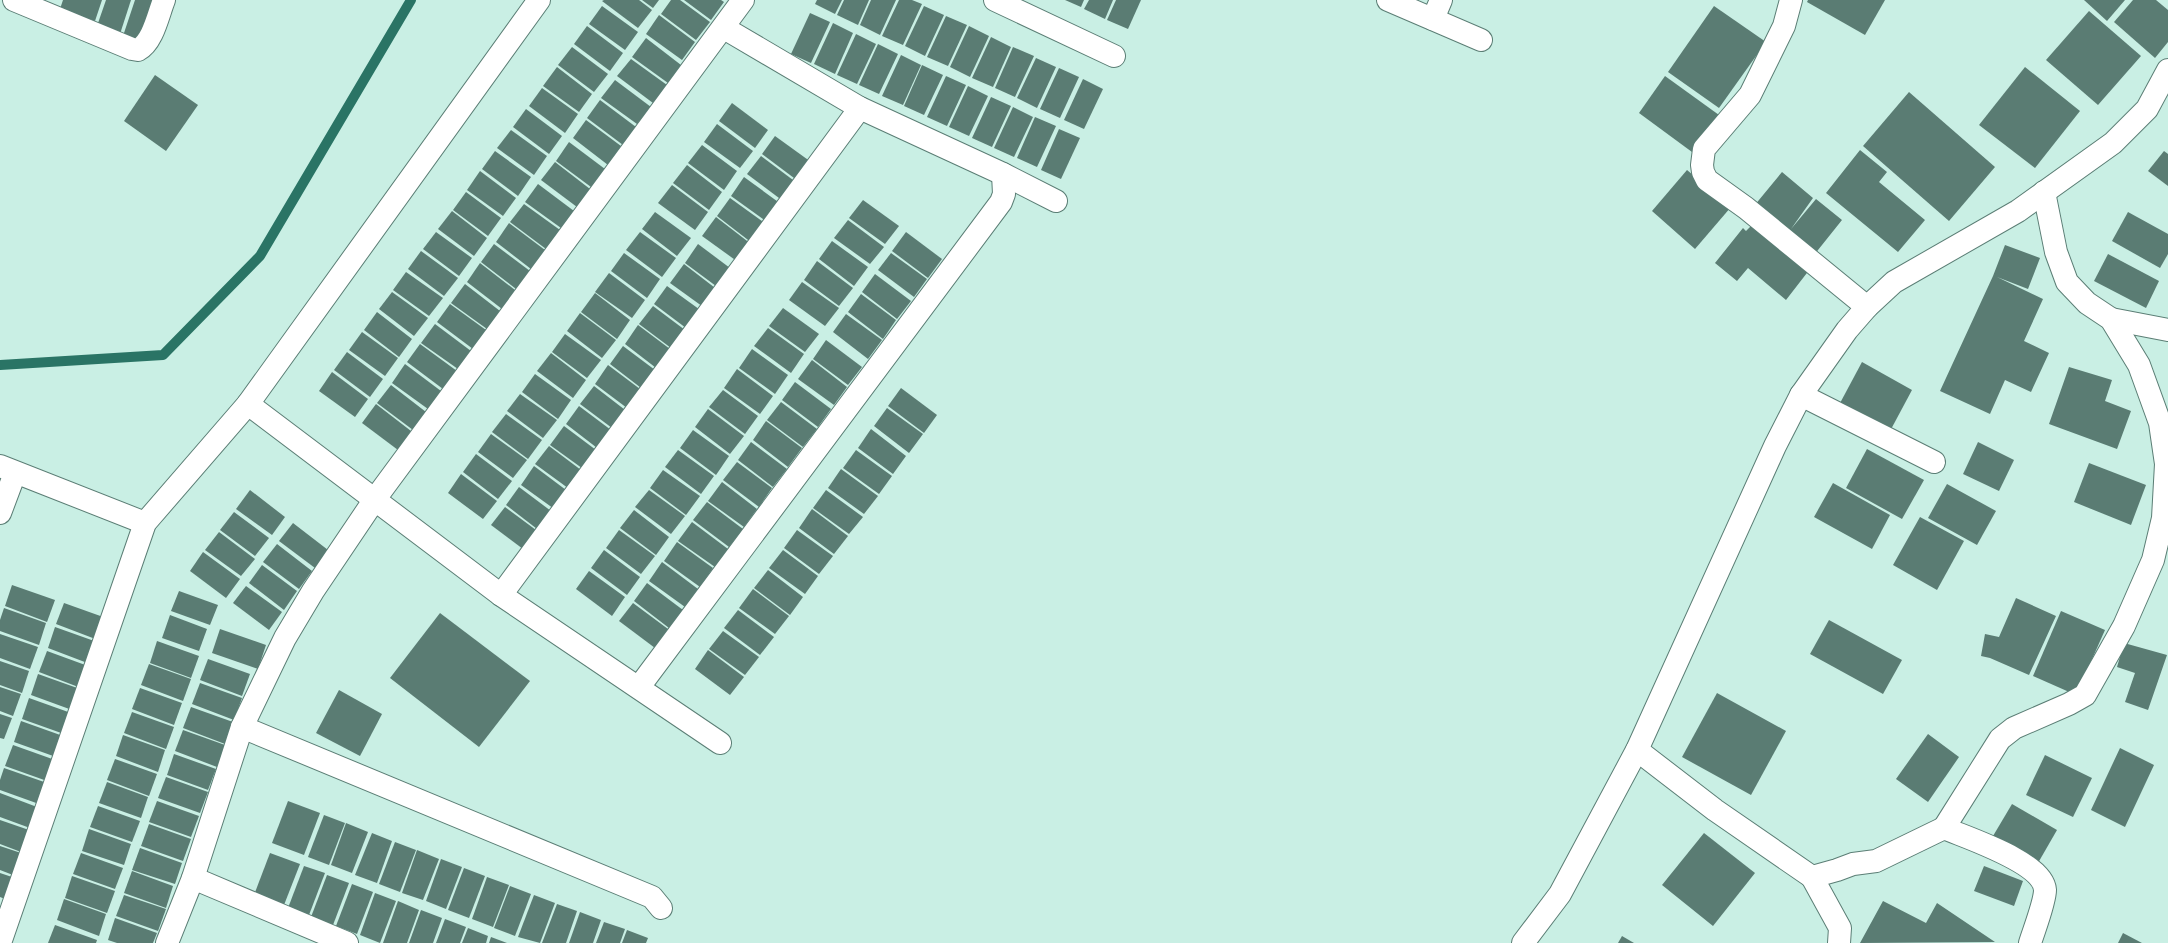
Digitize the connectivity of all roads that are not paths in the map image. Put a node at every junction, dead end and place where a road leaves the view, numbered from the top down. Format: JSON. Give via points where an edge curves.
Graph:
{"nodes":[{"id":1,"x":164,"y":0,"type":"edge"},
{"id":2,"x":539,"y":0,"type":"edge"},
{"id":3,"x":743,"y":0,"type":"edge"},
{"id":4,"x":995,"y":0,"type":"edge"},
{"id":5,"x":1388,"y":0,"type":"edge"},
{"id":6,"x":1792,"y":0,"type":"edge"},
{"id":7,"x":24,"y":2,"type":"edge"},
{"id":8,"x":1437,"y":10,"type":"edge"},
{"id":9,"x":724,"y":28,"type":"junction"},
{"id":10,"x":1481,"y":40,"type":"dead end"},
{"id":11,"x":1114,"y":56,"type":"dead end"},
{"id":12,"x":2168,"y":70,"type":"edge"},
{"id":13,"x":860,"y":108,"type":"junction"},
{"id":14,"x":1003,"y":174,"type":"junction"},
{"id":15,"x":2044,"y":192,"type":"junction"},
{"id":16,"x":1056,"y":201,"type":"dead end"},
{"id":17,"x":1867,"y":307,"type":"junction"},
{"id":18,"x":2111,"y":319,"type":"junction"},
{"id":19,"x":2168,"y":330,"type":"edge"},
{"id":20,"x":1801,"y":395,"type":"junction"},
{"id":21,"x":248,"y":404,"type":"junction"},
{"id":22,"x":1934,"y":462,"type":"dead end"},
{"id":23,"x":8,"y":470,"type":"edge"},
{"id":24,"x":375,"y":499,"type":"junction"},
{"id":25,"x":0,"y":513,"type":"edge"},
{"id":26,"x":146,"y":523,"type":"junction"},
{"id":27,"x":501,"y":595,"type":"junction"},
{"id":28,"x":639,"y":687,"type":"junction"},
{"id":29,"x":242,"y":727,"type":"junction"},
{"id":30,"x":720,"y":743,"type":"dead end"},
{"id":31,"x":1637,"y":750,"type":"junction"},
{"id":32,"x":1944,"y":828,"type":"junction"},
{"id":33,"x":1812,"y":876,"type":"junction"},
{"id":34,"x":193,"y":878,"type":"junction"},
{"id":35,"x":661,"y":908,"type":"dead end"},
{"id":36,"x":0,"y":943,"type":"edge"},
{"id":37,"x":167,"y":943,"type":"edge"},
{"id":38,"x":347,"y":943,"type":"edge"},
{"id":39,"x":1523,"y":943,"type":"edge"},
{"id":40,"x":1839,"y":943,"type":"edge"},
{"id":41,"x":2030,"y":943,"type":"edge"}],
"edges":[{"from":1,"to":7,"type":"street","via":[[149,37],[138,50]]},
{"from":2,"to":21,"type":"street"},
{"from":3,"to":9,"type":"street"},
{"from":4,"to":11,"type":"street"},
{"from":5,"to":8,"type":"street"},
{"from":6,"to":17,"type":"street","via":[[1784,26],[1750,95],[1704,149],[1703,172],[1707,180],[1746,208]]},
{"from":8,"to":10,"type":"street"},
{"from":9,"to":13,"type":"street"},
{"from":9,"to":24,"type":"street"},
{"from":12,"to":15,"type":"street","via":[[2147,109],[2113,143]]},
{"from":13,"to":14,"type":"street"},
{"from":13,"to":27,"type":"street"},
{"from":14,"to":16,"type":"street"},
{"from":14,"to":28,"type":"street","via":[[1004,194],[1000,202]]},
{"from":15,"to":17,"type":"street","via":[[2018,211],[1894,282]]},
{"from":15,"to":18,"type":"street","via":[[2056,252],[2067,282],[2087,303]]},
{"from":17,"to":20,"type":"street","via":[[1847,330]]},
{"from":18,"to":19,"type":"street"},
{"from":18,"to":32,"type":"street","via":[[2139,365],[2160,423],[2166,464],[2163,518],[2153,560],[2124,626],[2085,695],[2014,728],[2000,739]]},
{"from":20,"to":22,"type":"street"},
{"from":20,"to":31,"type":"street","via":[[1775,446]]},
{"from":21,"to":24,"type":"street"},
{"from":21,"to":26,"type":"street"},
{"from":23,"to":25,"type":"street"},
{"from":23,"to":26,"type":"street"},
{"from":24,"to":27,"type":"street"},
{"from":24,"to":29,"type":"street","via":[[313,591],[285,638]]},
{"from":26,"to":36,"type":"street"},
{"from":27,"to":28,"type":"street"},
{"from":28,"to":30,"type":"street"},
{"from":29,"to":34,"type":"street"},
{"from":29,"to":35,"type":"street","via":[[652,896]]},
{"from":31,"to":33,"type":"street","via":[[1715,810]]},
{"from":31,"to":39,"type":"street","via":[[1560,894]]},
{"from":32,"to":33,"type":"street","via":[[1876,861],[1853,864]]},
{"from":32,"to":41,"type":"street","via":[[2025,864],[2039,876],[2045,890]]},
{"from":33,"to":40,"type":"street","via":[[1840,928]]},
{"from":34,"to":37,"type":"street"},
{"from":34,"to":38,"type":"street"}]}
